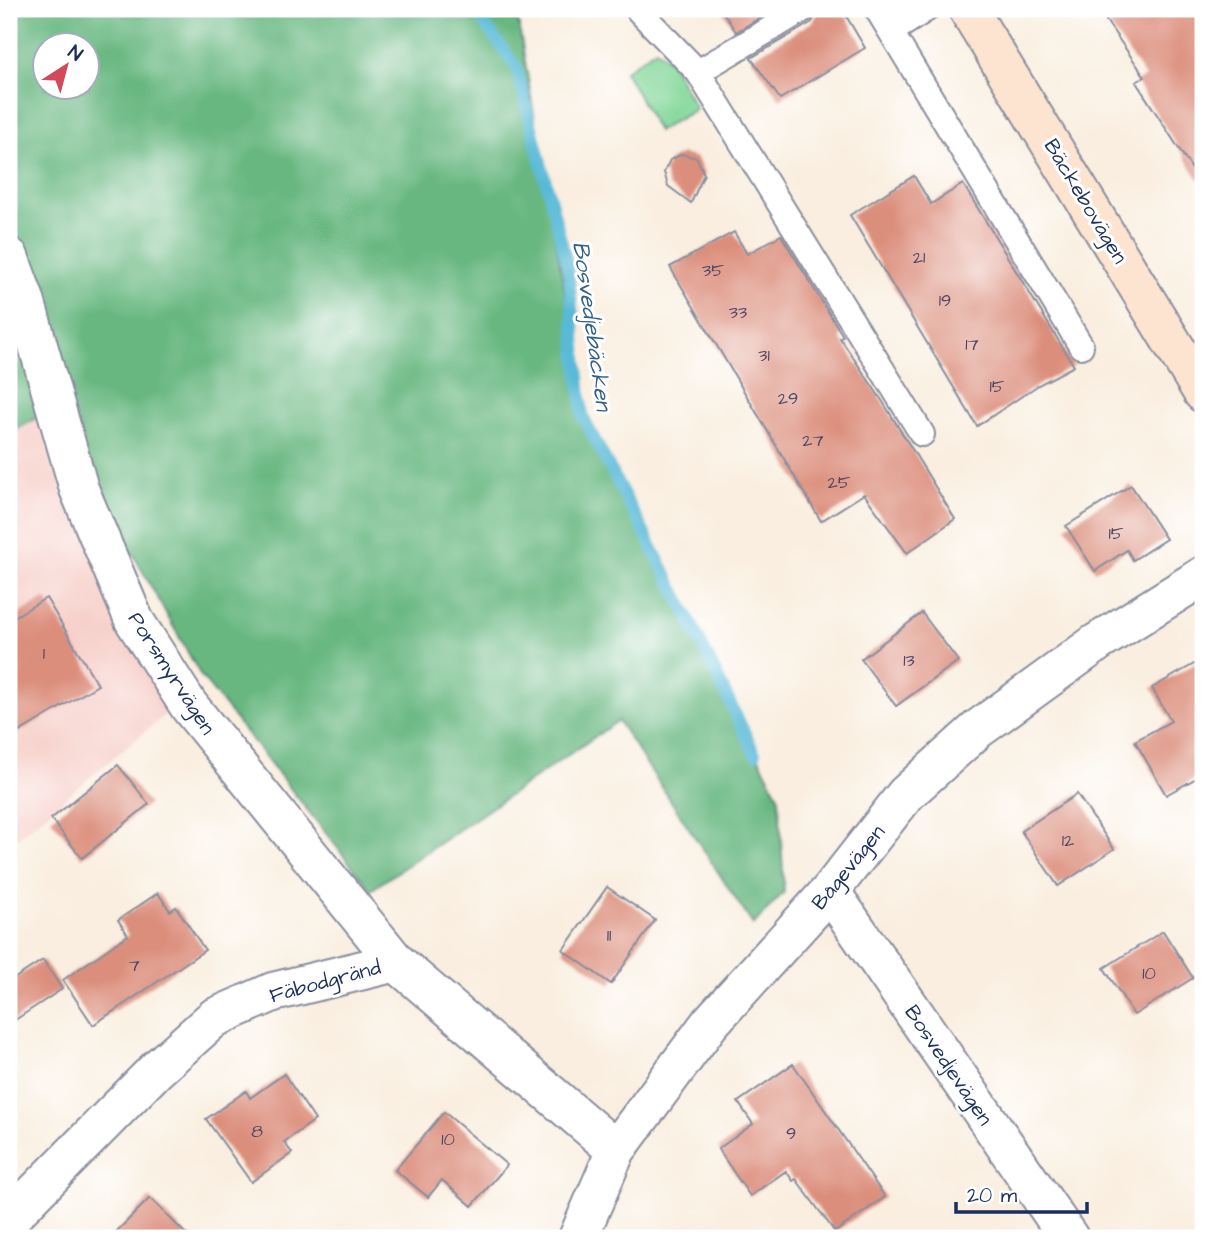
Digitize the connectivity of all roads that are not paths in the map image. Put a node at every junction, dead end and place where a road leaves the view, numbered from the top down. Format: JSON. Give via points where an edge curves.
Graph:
{"nodes":[{"id":1,"x":804,"y":9,"type":"edge"},
{"id":2,"x":877,"y":9,"type":"edge"},
{"id":3,"x":927,"y":9,"type":"edge"},
{"id":4,"x":968,"y":9,"type":"edge"},
{"id":5,"x":639,"y":11,"type":"dead end"},
{"id":6,"x":891,"y":32,"type":"junction"},
{"id":7,"x":698,"y":72,"type":"junction"},
{"id":8,"x":9,"y":257,"type":"edge"},
{"id":9,"x":1081,"y":346,"type":"dead end"},
{"id":10,"x":1203,"y":393,"type":"edge"},
{"id":11,"x":922,"y":435,"type":"dead end"},
{"id":12,"x":1203,"y":576,"type":"edge"},
{"id":13,"x":830,"y":891,"type":"junction"},
{"id":14,"x":396,"y":962,"type":"junction"},
{"id":15,"x":616,"y":1150,"type":"junction"},
{"id":16,"x":9,"y":1219,"type":"edge"},
{"id":17,"x":578,"y":1238,"type":"edge"},
{"id":18,"x":1069,"y":1238,"type":"edge"}],
"edges":[{"from":1,"to":7,"type":"lane"},
{"from":2,"to":6,"type":"lane"},
{"from":3,"to":6,"type":"lane"},
{"from":4,"to":10,"type":"street","name":"Bäckebovägen"},
{"from":5,"to":7,"type":"lane"},
{"from":6,"to":9,"type":"lane"},
{"from":7,"to":11,"type":"lane"},
{"from":8,"to":14,"type":"street","name":"Porsmyrvägen","via":[[79,489],[134,620],[189,706]]},
{"from":12,"to":13,"type":"street","name":"Bågevägen","via":[[1098,642],[978,729],[906,794]]},
{"from":13,"to":15,"type":"street","name":"Bågevägen","via":[[710,1023]]},
{"from":13,"to":18,"type":"street","name":"Bosvedjevägen"},
{"from":14,"to":15,"type":"street","name":"Fäbodgränd"},
{"from":14,"to":16,"type":"street","name":"Fäbodgränd","via":[[273,992],[214,1018]]},
{"from":15,"to":17,"type":"street","name":"Bågevägen"}]}
